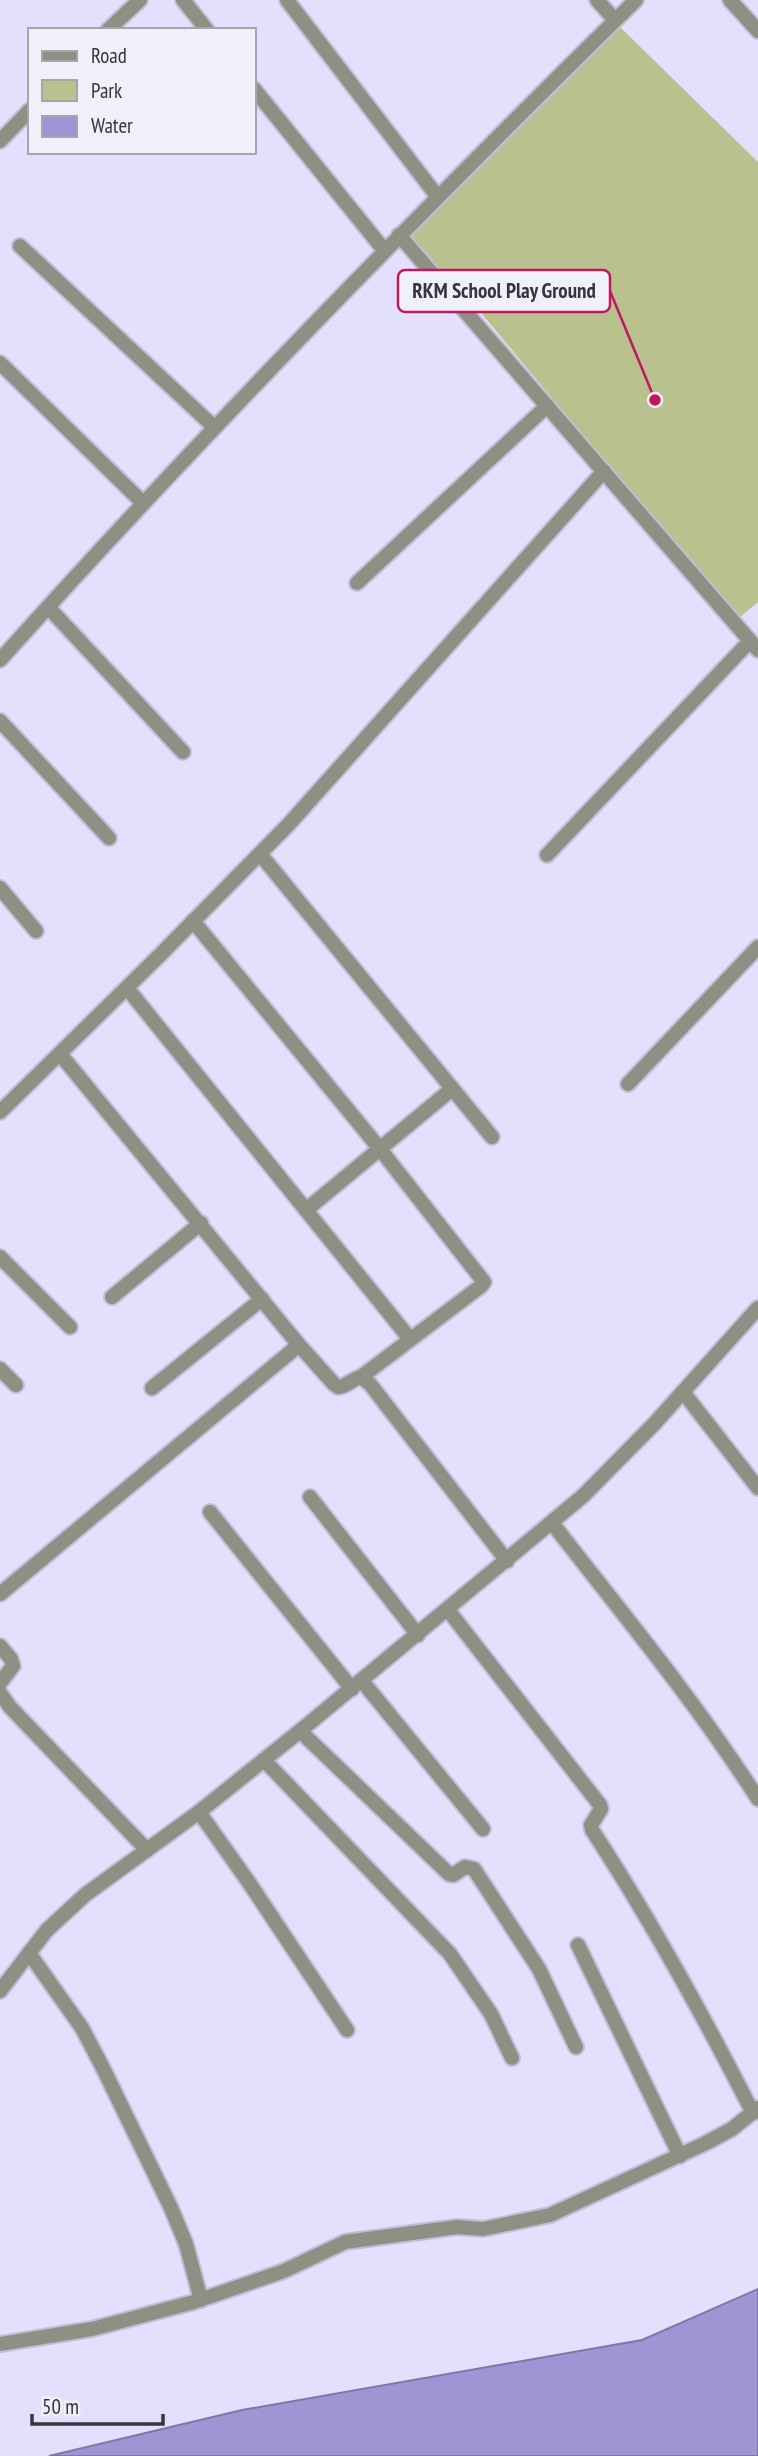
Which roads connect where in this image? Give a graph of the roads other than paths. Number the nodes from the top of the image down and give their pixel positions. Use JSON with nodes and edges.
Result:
{"nodes":[{"id":1,"x":140,"y":0,"type":"edge"},
{"id":2,"x":183,"y":0,"type":"edge"},
{"id":3,"x":287,"y":0,"type":"edge"},
{"id":4,"x":597,"y":0,"type":"edge"},
{"id":5,"x":636,"y":0,"type":"edge"},
{"id":6,"x":730,"y":0,"type":"edge"},
{"id":7,"x":615,"y":20,"type":"junction"},
{"id":8,"x":110,"y":28,"type":"edge"},
{"id":9,"x":204,"y":28,"type":"edge"},
{"id":10,"x":758,"y":31,"type":"edge"},
{"id":11,"x":256,"y":91,"type":"edge"},
{"id":12,"x":28,"y":112,"type":"edge"},
{"id":13,"x":0,"y":141,"type":"edge"},
{"id":14,"x":438,"y":196,"type":"junction"},
{"id":15,"x":400,"y":235,"type":"junction"},
{"id":16,"x":20,"y":246,"type":"dead end"},
{"id":17,"x":384,"y":250,"type":"junction"},
{"id":18,"x":0,"y":363,"type":"edge"},
{"id":19,"x":547,"y":406,"type":"junction"},
{"id":20,"x":214,"y":427,"type":"junction"},
{"id":21,"x":604,"y":471,"type":"junction"},
{"id":22,"x":143,"y":503,"type":"junction"},
{"id":23,"x":357,"y":583,"type":"dead end"},
{"id":24,"x":48,"y":607,"type":"junction"},
{"id":25,"x":754,"y":645,"type":"edge"},
{"id":26,"x":0,"y":660,"type":"edge"},
{"id":27,"x":0,"y":721,"type":"edge"},
{"id":28,"x":183,"y":752,"type":"dead end"},
{"id":29,"x":109,"y":838,"type":"dead end"},
{"id":30,"x":260,"y":853,"type":"junction"},
{"id":31,"x":547,"y":855,"type":"dead end"},
{"id":32,"x":0,"y":888,"type":"edge"},
{"id":33,"x":193,"y":921,"type":"junction"},
{"id":34,"x":36,"y":931,"type":"dead end"},
{"id":35,"x":758,"y":947,"type":"edge"},
{"id":36,"x":127,"y":988,"type":"junction"},
{"id":37,"x":60,"y":1054,"type":"junction"},
{"id":38,"x":628,"y":1084,"type":"dead end"},
{"id":39,"x":452,"y":1089,"type":"junction"},
{"id":40,"x":0,"y":1112,"type":"edge"},
{"id":41,"x":492,"y":1137,"type":"dead end"},
{"id":42,"x":380,"y":1149,"type":"junction"},
{"id":43,"x":306,"y":1210,"type":"junction"},
{"id":44,"x":201,"y":1223,"type":"junction"},
{"id":45,"x":0,"y":1257,"type":"edge"},
{"id":46,"x":112,"y":1297,"type":"dead end"},
{"id":47,"x":262,"y":1299,"type":"junction"},
{"id":48,"x":758,"y":1308,"type":"edge"},
{"id":49,"x":70,"y":1327,"type":"dead end"},
{"id":50,"x":411,"y":1339,"type":"junction"},
{"id":51,"x":299,"y":1345,"type":"junction"},
{"id":52,"x":0,"y":1370,"type":"edge"},
{"id":53,"x":361,"y":1377,"type":"junction"},
{"id":54,"x":16,"y":1385,"type":"dead end"},
{"id":55,"x":152,"y":1388,"type":"dead end"},
{"id":56,"x":683,"y":1392,"type":"junction"},
{"id":57,"x":758,"y":1488,"type":"edge"},
{"id":58,"x":310,"y":1497,"type":"dead end"},
{"id":59,"x":210,"y":1512,"type":"dead end"},
{"id":60,"x":552,"y":1523,"type":"junction"},
{"id":61,"x":507,"y":1561,"type":"junction"},
{"id":62,"x":0,"y":1594,"type":"edge"},
{"id":63,"x":448,"y":1611,"type":"junction"},
{"id":64,"x":418,"y":1635,"type":"junction"},
{"id":65,"x":0,"y":1646,"type":"edge"},
{"id":66,"x":0,"y":1683,"type":"edge"},
{"id":67,"x":357,"y":1685,"type":"junction"},
{"id":68,"x":0,"y":1693,"type":"edge"},
{"id":69,"x":300,"y":1731,"type":"junction"},
{"id":70,"x":264,"y":1759,"type":"junction"},
{"id":71,"x":758,"y":1799,"type":"edge"},
{"id":72,"x":198,"y":1812,"type":"junction"},
{"id":73,"x":482,"y":1829,"type":"dead end"},
{"id":74,"x":147,"y":1850,"type":"junction"},
{"id":75,"x":578,"y":1945,"type":"dead end"},
{"id":76,"x":29,"y":1953,"type":"junction"},
{"id":77,"x":0,"y":1991,"type":"edge"},
{"id":78,"x":346,"y":2030,"type":"dead end"},
{"id":79,"x":576,"y":2047,"type":"dead end"},
{"id":80,"x":512,"y":2058,"type":"dead end"},
{"id":81,"x":756,"y":2110,"type":"edge"},
{"id":82,"x":680,"y":2156,"type":"junction"},
{"id":83,"x":201,"y":2300,"type":"junction"},
{"id":84,"x":0,"y":2344,"type":"edge"}],
"edges":[{"from":1,"to":8,"type":"street"},
{"from":2,"to":9,"type":"street"},
{"from":3,"to":14,"type":"street"},
{"from":4,"to":7,"type":"street"},
{"from":5,"to":7,"type":"street"},
{"from":6,"to":10,"type":"street"},
{"from":7,"to":14,"type":"street"},
{"from":11,"to":17,"type":"street"},
{"from":12,"to":13,"type":"street"},
{"from":14,"to":15,"type":"street"},
{"from":15,"to":17,"type":"street"},
{"from":15,"to":19,"type":"street"},
{"from":16,"to":20,"type":"street"},
{"from":17,"to":20,"type":"street"},
{"from":18,"to":22,"type":"street"},
{"from":19,"to":21,"type":"street"},
{"from":19,"to":23,"type":"street"},
{"from":20,"to":22,"type":"street"},
{"from":21,"to":25,"type":"street"},
{"from":21,"to":30,"type":"street"},
{"from":22,"to":24,"type":"street"},
{"from":24,"to":26,"type":"street"},
{"from":24,"to":28,"type":"street"},
{"from":25,"to":31,"type":"street"},
{"from":27,"to":29,"type":"street"},
{"from":30,"to":33,"type":"street"},
{"from":30,"to":39,"type":"street"},
{"from":32,"to":34,"type":"street"},
{"from":33,"to":36,"type":"street"},
{"from":33,"to":42,"type":"street"},
{"from":35,"to":38,"type":"street"},
{"from":36,"to":37,"type":"street"},
{"from":36,"to":43,"type":"street"},
{"from":37,"to":40,"type":"street"},
{"from":37,"to":44,"type":"street"},
{"from":39,"to":41,"type":"street"},
{"from":39,"to":42,"type":"street"},
{"from":42,"to":43,"type":"street"},
{"from":42,"to":50,"type":"street"},
{"from":43,"to":50,"type":"street"},
{"from":44,"to":46,"type":"street"},
{"from":44,"to":47,"type":"street"},
{"from":45,"to":49,"type":"street"},
{"from":47,"to":51,"type":"street"},
{"from":47,"to":55,"type":"street"},
{"from":48,"to":56,"type":"street"},
{"from":50,"to":53,"type":"street"},
{"from":51,"to":53,"type":"street"},
{"from":51,"to":62,"type":"street"},
{"from":52,"to":54,"type":"street"},
{"from":53,"to":61,"type":"street"},
{"from":56,"to":57,"type":"street"},
{"from":56,"to":60,"type":"street"},
{"from":58,"to":64,"type":"street"},
{"from":59,"to":67,"type":"street"},
{"from":60,"to":61,"type":"street"},
{"from":60,"to":71,"type":"street"},
{"from":61,"to":63,"type":"street"},
{"from":63,"to":64,"type":"street"},
{"from":63,"to":81,"type":"street"},
{"from":64,"to":67,"type":"street"},
{"from":65,"to":66,"type":"street"},
{"from":67,"to":69,"type":"street"},
{"from":67,"to":73,"type":"street"},
{"from":68,"to":74,"type":"street"},
{"from":69,"to":70,"type":"street"},
{"from":69,"to":79,"type":"street"},
{"from":70,"to":72,"type":"street"},
{"from":70,"to":80,"type":"street"},
{"from":72,"to":74,"type":"street"},
{"from":72,"to":78,"type":"street"},
{"from":74,"to":76,"type":"street"},
{"from":75,"to":82,"type":"street"},
{"from":76,"to":77,"type":"street"},
{"from":76,"to":83,"type":"street"},
{"from":81,"to":82,"type":"street"},
{"from":82,"to":83,"type":"street"},
{"from":83,"to":84,"type":"street"}]}
